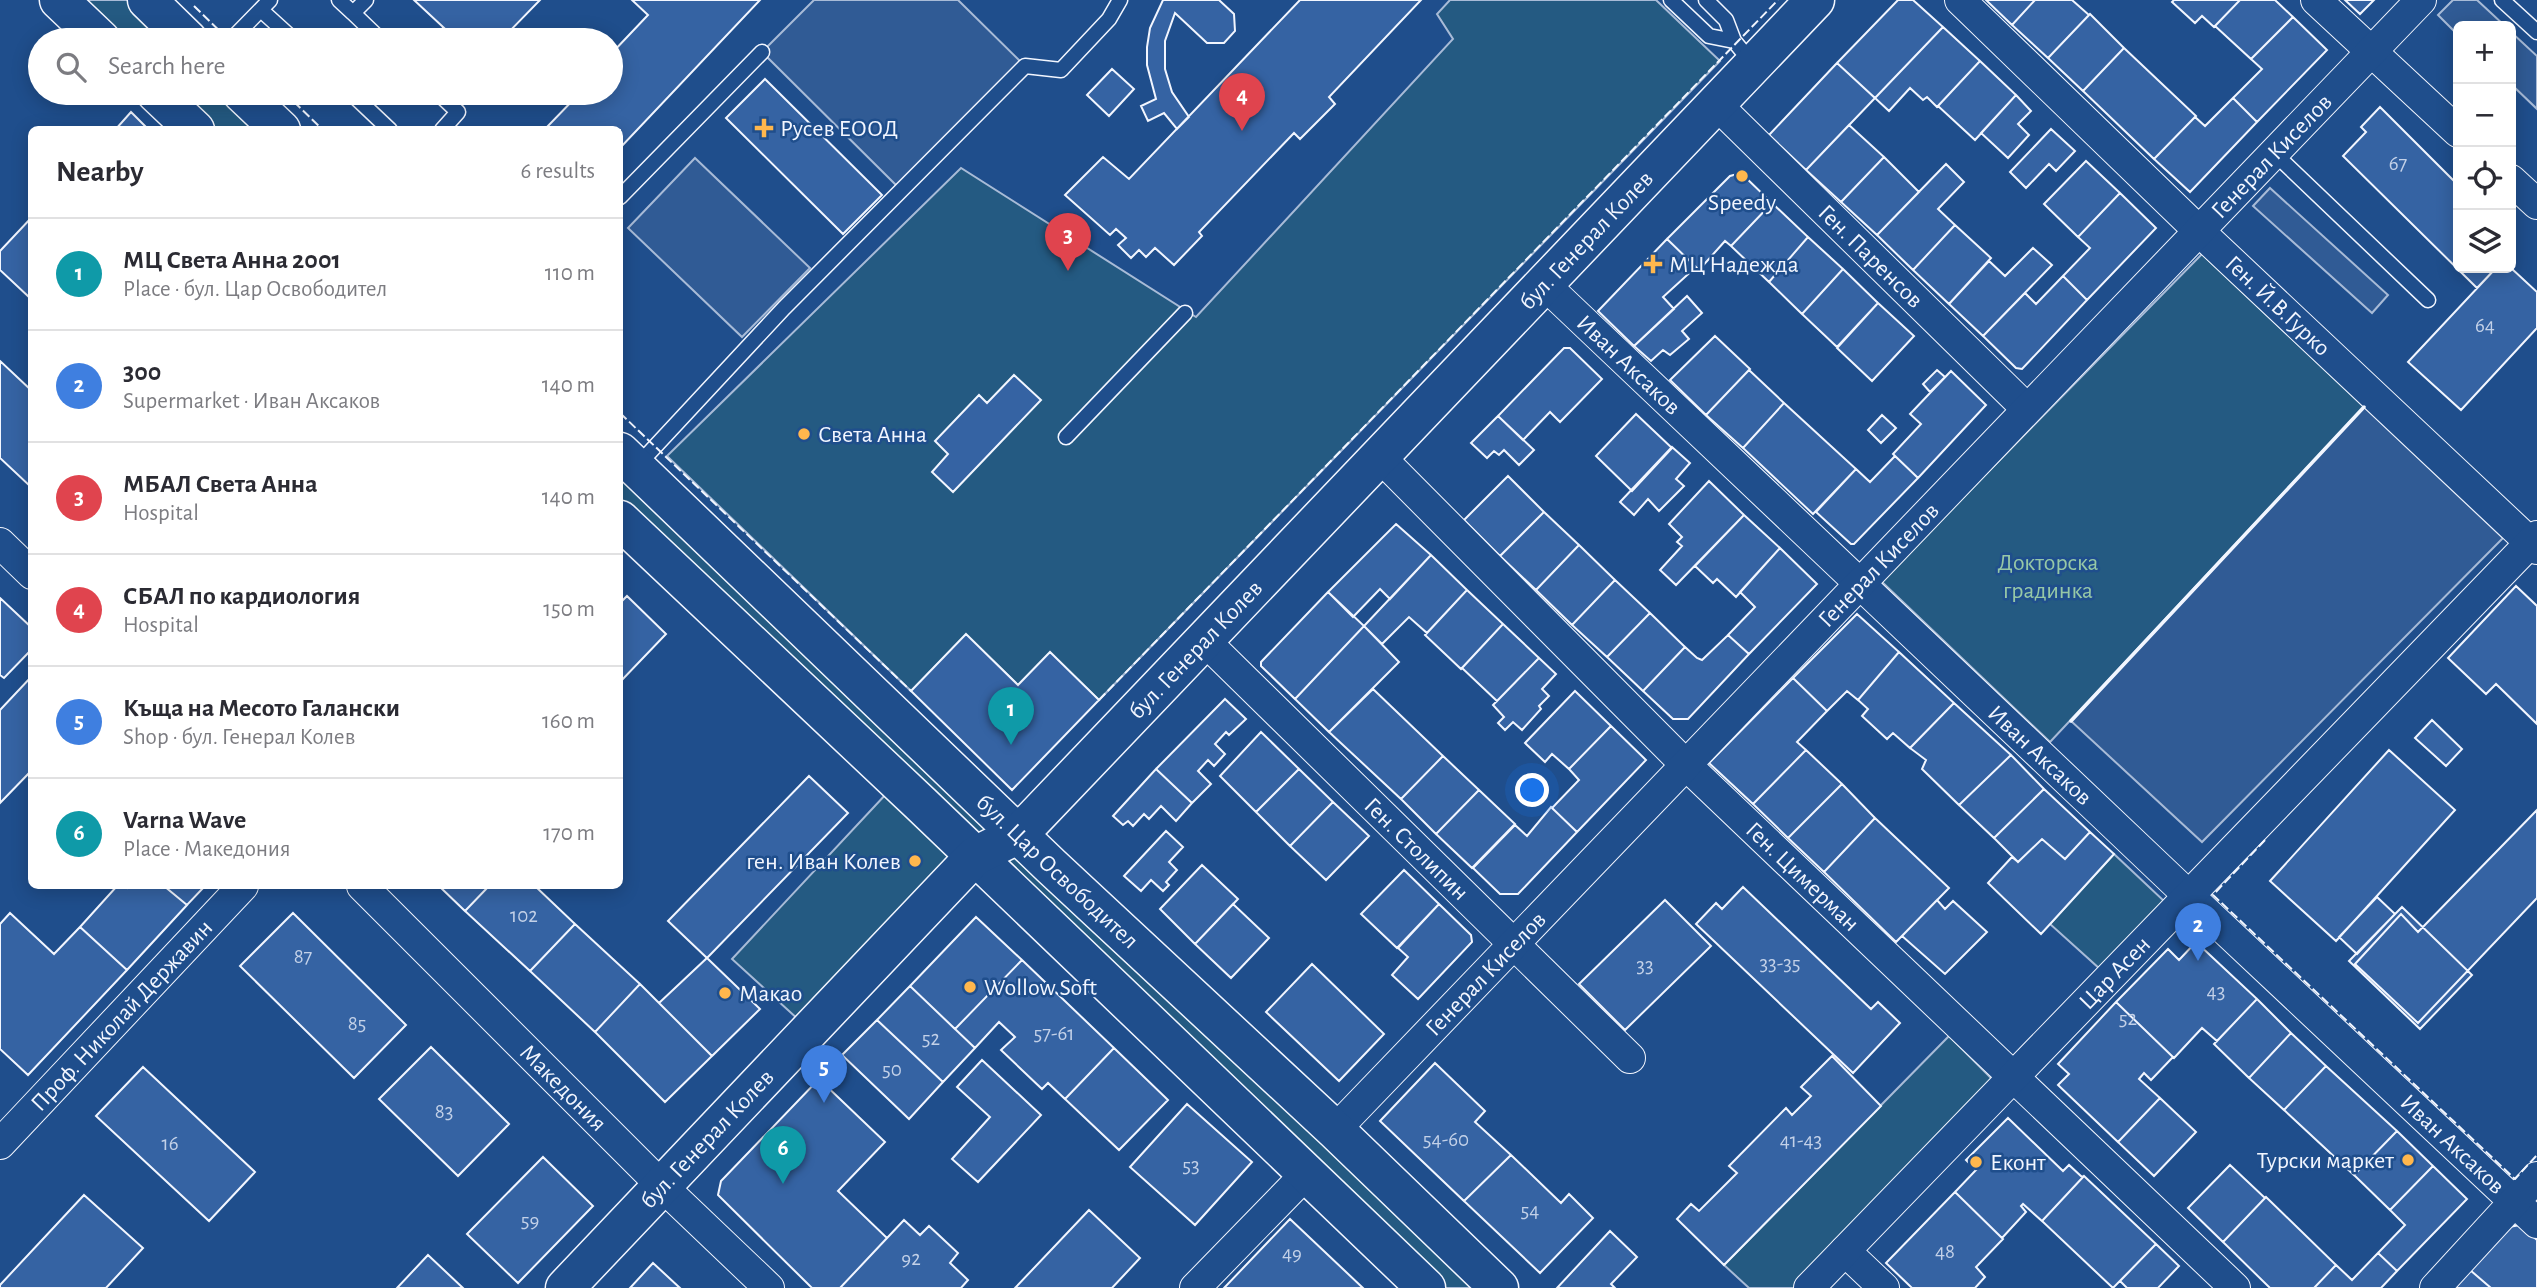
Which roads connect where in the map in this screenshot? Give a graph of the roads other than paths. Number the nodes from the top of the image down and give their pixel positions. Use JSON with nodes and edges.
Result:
{"nodes":[{"id":1,"x":59,"y":0,"type":"edge"},
{"id":2,"x":147,"y":0,"type":"edge"},
{"id":3,"x":339,"y":0,"type":"edge"},
{"id":4,"x":366,"y":0,"type":"edge"},
{"id":5,"x":1120,"y":0,"type":"edge"},
{"id":6,"x":1671,"y":0,"type":"edge"},
{"id":7,"x":1706,"y":0,"type":"edge"},
{"id":8,"x":1815,"y":0,"type":"edge"},
{"id":9,"x":1960,"y":0,"type":"edge"},
{"id":10,"x":2316,"y":0,"type":"edge"},
{"id":11,"x":2421,"y":0,"type":"edge"},
{"id":12,"x":2502,"y":0,"type":"edge"},
{"id":13,"x":265,"y":5,"type":"edge"},
{"id":14,"x":353,"y":13,"type":"junction"},
{"id":15,"x":88,"y":28,"type":"edge"},
{"id":16,"x":176,"y":28,"type":"edge"},
{"id":17,"x":243,"y":28,"type":"edge"},
{"id":18,"x":284,"y":28,"type":"edge"},
{"id":19,"x":369,"y":28,"type":"edge"},
{"id":20,"x":2537,"y":32,"type":"edge"},
{"id":21,"x":762,"y":52,"type":"dead end"},
{"id":22,"x":2371,"y":52,"type":"junction"},
{"id":23,"x":1743,"y":53,"type":"junction"},
{"id":24,"x":1716,"y":104,"type":"junction"},
{"id":25,"x":255,"y":105,"type":"edge"},
{"id":26,"x":364,"y":105,"type":"edge"},
{"id":27,"x":451,"y":105,"type":"edge"},
{"id":28,"x":277,"y":126,"type":"edge"},
{"id":29,"x":386,"y":126,"type":"edge"},
{"id":30,"x":446,"y":126,"type":"edge"},
{"id":31,"x":2453,"y":127,"type":"edge"},
{"id":32,"x":2274,"y":153,"type":"junction"},
{"id":33,"x":2516,"y":185,"type":"edge"},
{"id":34,"x":623,"y":194,"type":"edge"},
{"id":35,"x":2537,"y":204,"type":"edge"},
{"id":36,"x":2199,"y":231,"type":"junction"},
{"id":37,"x":1544,"y":284,"type":"junction"},
{"id":38,"x":2428,"y":300,"type":"dead end"},
{"id":39,"x":1185,"y":313,"type":"dead end"},
{"id":40,"x":2027,"y":409,"type":"junction"},
{"id":41,"x":1066,"y":437,"type":"dead end"},
{"id":42,"x":1379,"y":456,"type":"junction"},
{"id":43,"x":628,"y":459,"type":"edge"},
{"id":44,"x":623,"y":523,"type":"edge"},
{"id":45,"x":0,"y":543,"type":"edge"},
{"id":46,"x":2535,"y":543,"type":"edge"},
{"id":47,"x":28,"y":570,"type":"edge"},
{"id":48,"x":1860,"y":584,"type":"junction"},
{"id":49,"x":1203,"y":640,"type":"junction"},
{"id":50,"x":1686,"y":765,"type":"junction"},
{"id":51,"x":1019,"y":834,"type":"junction"},
{"id":52,"x":975,"y":856,"type":"junction"},
{"id":53,"x":240,"y":889,"type":"edge"},
{"id":54,"x":365,"y":889,"type":"edge"},
{"id":55,"x":2189,"y":896,"type":"junction"},
{"id":56,"x":1514,"y":944,"type":"junction"},
{"id":57,"x":1630,"y":1058,"type":"dead end"},
{"id":58,"x":2013,"y":1077,"type":"junction"},
{"id":59,"x":1335,"y":1130,"type":"junction"},
{"id":60,"x":0,"y":1144,"type":"edge"},
{"id":61,"x":1307,"y":1173,"type":"junction"},
{"id":62,"x":2537,"y":1177,"type":"edge"},
{"id":63,"x":662,"y":1186,"type":"junction"},
{"id":64,"x":2515,"y":1202,"type":"junction"},
{"id":65,"x":2537,"y":1223,"type":"edge"},
{"id":66,"x":1845,"y":1251,"type":"junction"},
{"id":67,"x":565,"y":1288,"type":"edge"},
{"id":68,"x":769,"y":1288,"type":"edge"},
{"id":69,"x":1195,"y":1288,"type":"edge"},
{"id":70,"x":1426,"y":1288,"type":"edge"},
{"id":71,"x":1499,"y":1288,"type":"edge"},
{"id":72,"x":1809,"y":1288,"type":"edge"},
{"id":73,"x":1884,"y":1288,"type":"edge"},
{"id":74,"x":2235,"y":1288,"type":"edge"},
{"id":75,"x":2435,"y":1288,"type":"edge"}],
"edges":[{"from":1,"to":15,"type":"main road"},
{"from":2,"to":16,"type":"main road"},
{"from":3,"to":14,"type":"lane"},
{"from":4,"to":14,"type":"lane"},
{"from":5,"to":43,"type":"lane"},
{"from":6,"to":23,"type":"lane"},
{"from":7,"to":23,"type":"lane"},
{"from":8,"to":23,"type":"main road","name":"бул. Генерал Колев"},
{"from":9,"to":36,"type":"street","name":"Ген. Й.В.Гурко"},
{"from":10,"to":22,"type":"street"},
{"from":11,"to":22,"type":"street","name":"Генерал Киселов"},
{"from":12,"to":20,"type":"lane"},
{"from":13,"to":17,"type":"lane"},
{"from":13,"to":18,"type":"lane"},
{"from":14,"to":19,"type":"lane"},
{"from":21,"to":34,"type":"lane"},
{"from":22,"to":31,"type":"street"},
{"from":22,"to":32,"type":"street","name":"Генерал Киселов"},
{"from":23,"to":24,"type":"main road","name":"бул. Генерал Колев"},
{"from":24,"to":37,"type":"main road","name":"бул. Генерал Колев"},
{"from":24,"to":40,"type":"street","name":"Ген. Паренсов"},
{"from":25,"to":28,"type":"main road"},
{"from":26,"to":29,"type":"lane"},
{"from":27,"to":30,"type":"lane"},
{"from":32,"to":36,"type":"street","name":"Генерал Киселов"},
{"from":32,"to":38,"type":"lane"},
{"from":33,"to":35,"type":"street"},
{"from":36,"to":40,"type":"street","name":"Генерал Киселов"},
{"from":36,"to":46,"type":"street","name":"Ген. Й.В.Гурко"},
{"from":37,"to":42,"type":"main road","name":"бул. Генерал Колев"},
{"from":37,"to":48,"type":"street","name":"Иван Аксаков"},
{"from":39,"to":41,"type":"lane"},
{"from":40,"to":48,"type":"street","name":"Генерал Киселов"},
{"from":42,"to":49,"type":"main road","name":"бул. Генерал Колев"},
{"from":42,"to":50,"type":"street","name":"Ген. Цимерман"},
{"from":43,"to":51,"type":"main road","name":"бул. Цар Освободител"},
{"from":44,"to":52,"type":"main road","name":"бул. Цар Освободител"},
{"from":45,"to":47,"type":"street"},
{"from":46,"to":55,"type":"street","name":"Цар Асен"},
{"from":48,"to":50,"type":"street","name":"Генерал Киселов"},
{"from":48,"to":55,"type":"street","name":"Иван Аксаков"},
{"from":49,"to":51,"type":"main road","name":"бул. Генерал Колев"},
{"from":49,"to":56,"type":"street","name":"Ген. Столипин"},
{"from":50,"to":56,"type":"street","name":"Генерал Киселов"},
{"from":50,"to":58,"type":"street","name":"Ген. Цимерман"},
{"from":51,"to":52,"type":"main road","name":"бул. Генерал Колев"},
{"from":51,"to":59,"type":"main road","name":"бул. Цар Освободител"},
{"from":52,"to":61,"type":"main road","name":"бул. Цар Освободител"},
{"from":52,"to":63,"type":"main road","name":"бул. Генерал Колев"},
{"from":53,"to":60,"type":"street","name":"Проф. Николай Державин"},
{"from":54,"to":63,"type":"street","name":"Македония"},
{"from":55,"to":58,"type":"street","name":"Цар Асен"},
{"from":55,"to":64,"type":"street","name":"Иван Аксаков"},
{"from":56,"to":57,"type":"street","name":"Ген. Столипин"},
{"from":56,"to":59,"type":"street","name":"Генерал Киселов"},
{"from":58,"to":66,"type":"street","name":"Цар Асен"},
{"from":58,"to":74,"type":"street","name":"Ген. Цимерман"},
{"from":59,"to":71,"type":"main road","name":"бул. Цар Освободител"},
{"from":61,"to":69,"type":"street"},
{"from":61,"to":70,"type":"main road","name":"бул. Цар Освободител"},
{"from":62,"to":64,"type":"street"},
{"from":63,"to":67,"type":"main road","name":"бул. Генерал Колев"},
{"from":63,"to":68,"type":"street","name":"Македония"},
{"from":64,"to":65,"type":"street","name":"Иван Аксаков"},
{"from":64,"to":75,"type":"street"},
{"from":66,"to":72,"type":"street","name":"Цар Асен"},
{"from":66,"to":73,"type":"street"}]}
